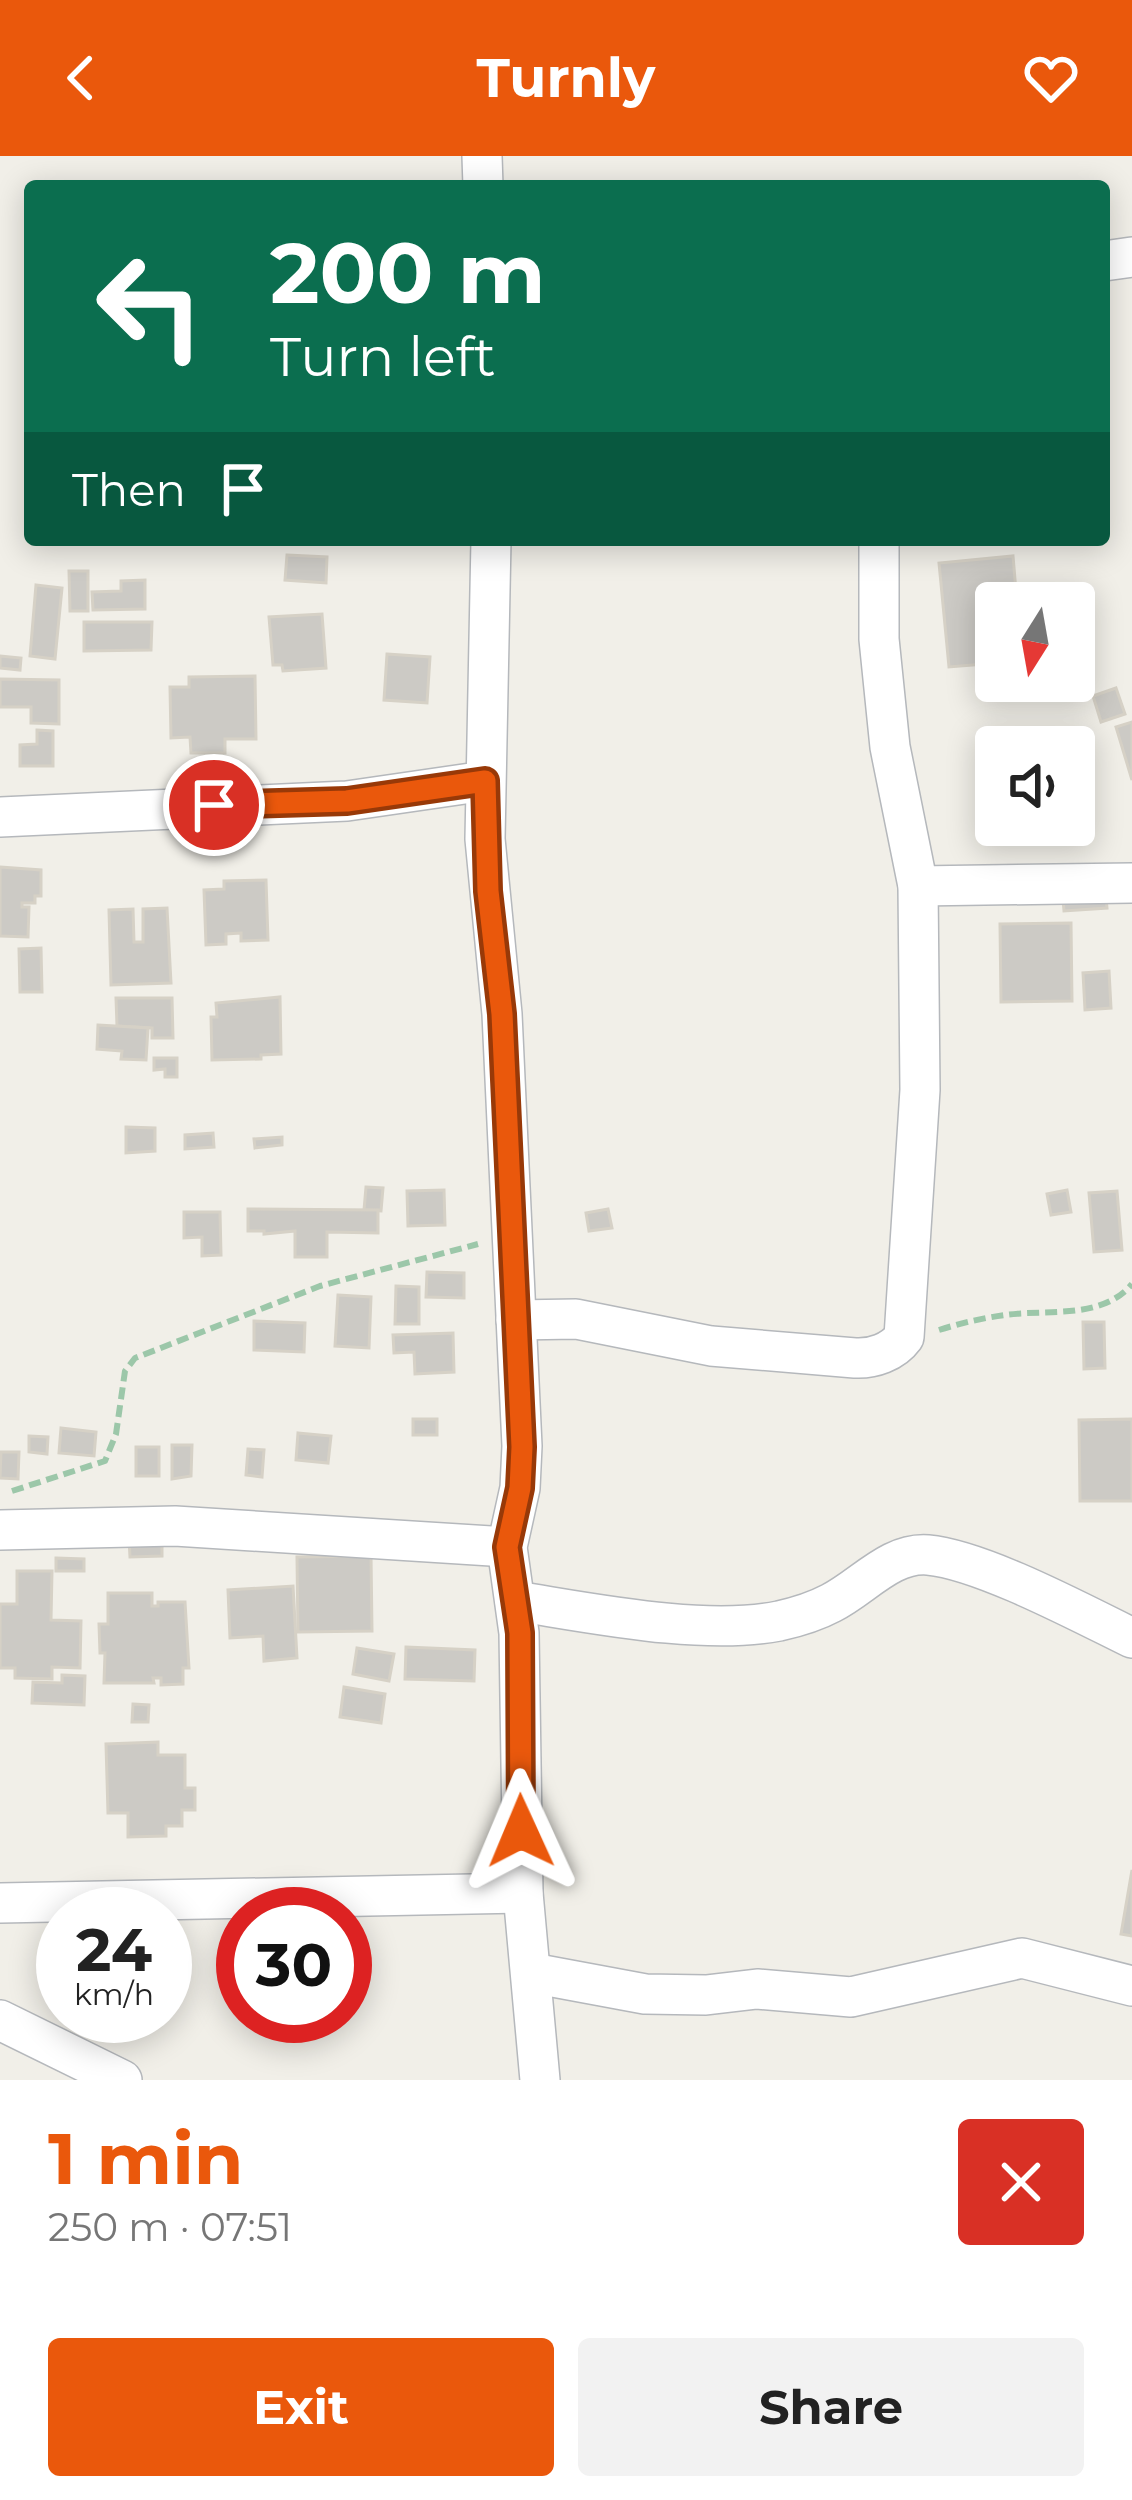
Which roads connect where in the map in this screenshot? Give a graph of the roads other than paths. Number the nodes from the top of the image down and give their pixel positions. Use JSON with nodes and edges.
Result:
{"nodes":[{"id":1,"x":491,"y":546,"type":"edge"},
{"id":2,"x":879,"y":546,"type":"edge"},
{"id":3,"x":485,"y":781,"type":"junction"},
{"id":4,"x":0,"y":817,"type":"edge"},
{"id":5,"x":1132,"y":883,"type":"edge"},
{"id":6,"x":918,"y":886,"type":"junction"},
{"id":7,"x":516,"y":1319,"type":"junction"},
{"id":8,"x":0,"y":1530,"type":"edge"},
{"id":9,"x":507,"y":1547,"type":"junction"},
{"id":10,"x":514,"y":1601,"type":"junction"},
{"id":11,"x":1132,"y":1638,"type":"edge"},
{"id":12,"x":523,"y":1893,"type":"junction"},
{"id":13,"x":0,"y":1904,"type":"edge"},
{"id":14,"x":532,"y":1973,"type":"junction"},
{"id":15,"x":1132,"y":1985,"type":"edge"},
{"id":16,"x":0,"y":2020,"type":"edge"},
{"id":17,"x":122,"y":2080,"type":"edge"},
{"id":18,"x":540,"y":2080,"type":"edge"}],
"edges":[{"from":1,"to":3,"type":"street"},
{"from":2,"to":6,"type":"street"},
{"from":3,"to":4,"type":"street"},
{"from":3,"to":7,"type":"street"},
{"from":5,"to":6,"type":"street"},
{"from":6,"to":7,"type":"street"},
{"from":7,"to":9,"type":"street"},
{"from":8,"to":9,"type":"street"},
{"from":9,"to":10,"type":"street"},
{"from":10,"to":11,"type":"street"},
{"from":10,"to":12,"type":"street"},
{"from":12,"to":13,"type":"street"},
{"from":12,"to":14,"type":"street"},
{"from":14,"to":15,"type":"street"},
{"from":14,"to":18,"type":"street"},
{"from":16,"to":17,"type":"street"}]}
